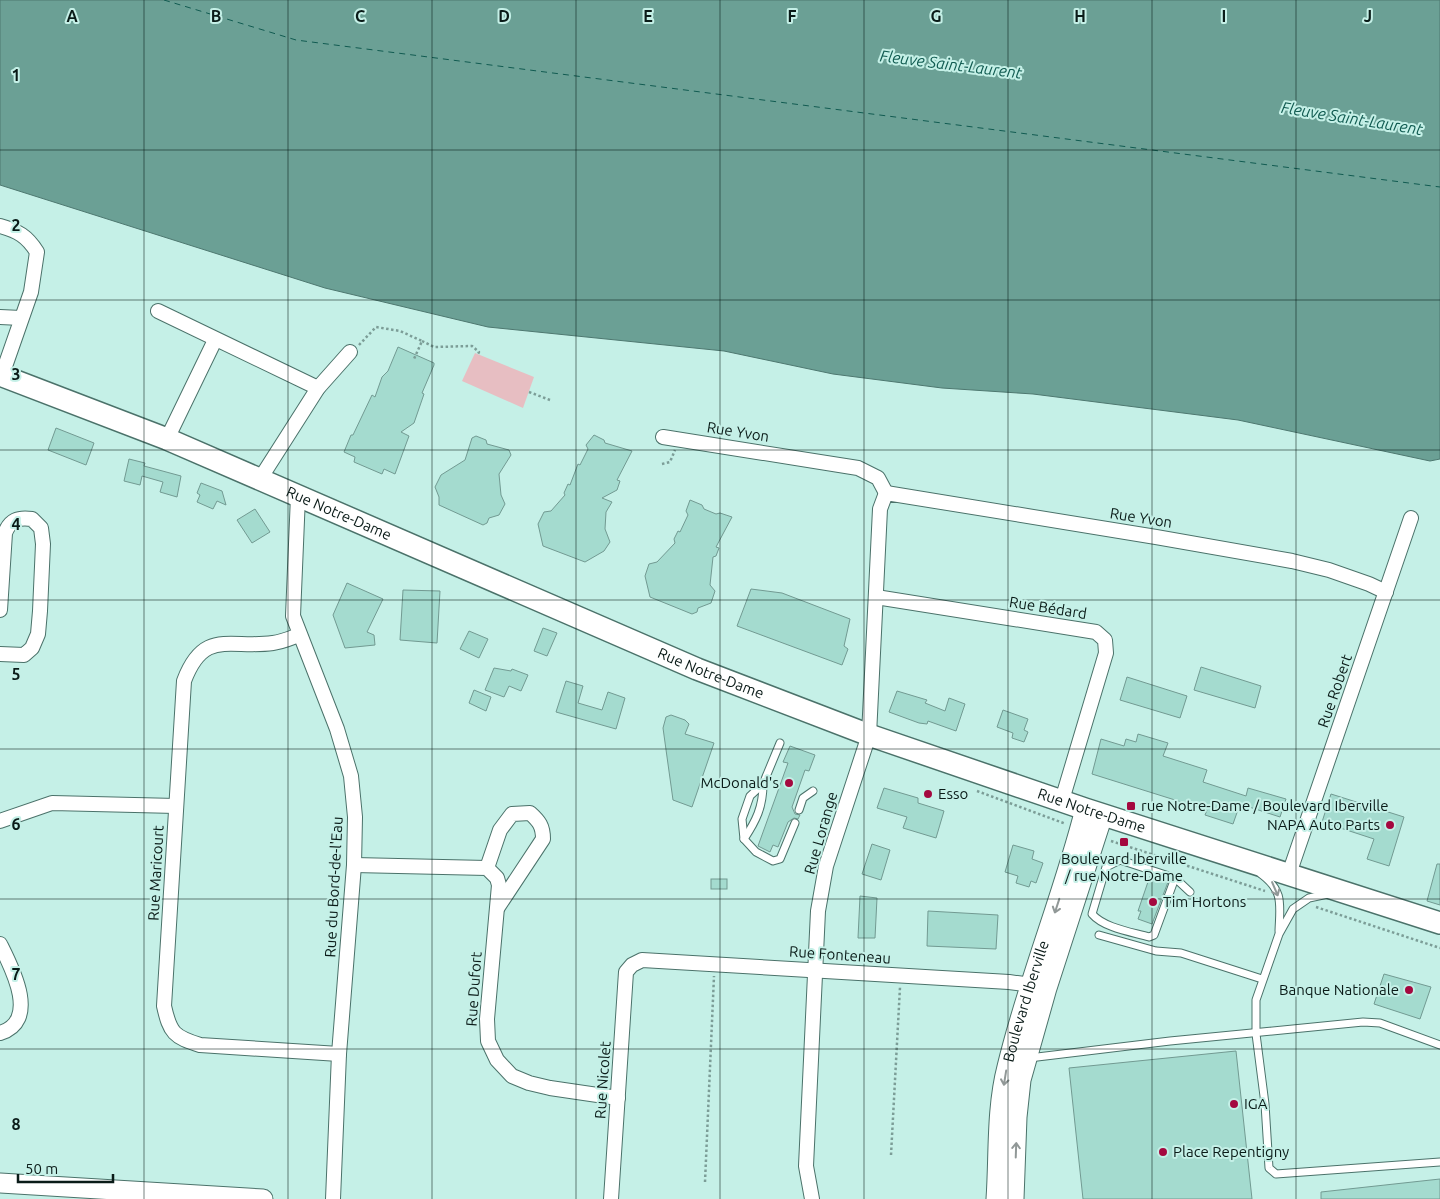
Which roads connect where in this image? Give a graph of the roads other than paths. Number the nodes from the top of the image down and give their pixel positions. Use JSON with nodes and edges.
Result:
{"nodes":[{"id":1,"x":0,"y":226,"type":"edge"},
{"id":2,"x":158,"y":311,"type":"dead end"},
{"id":3,"x":0,"y":317,"type":"edge"},
{"id":4,"x":21,"y":318,"type":"junction"},
{"id":5,"x":215,"y":340,"type":"junction"},
{"id":6,"x":350,"y":352,"type":"road end"},
{"id":7,"x":1,"y":375,"type":"edge"},
{"id":8,"x":318,"y":388,"type":"junction"},
{"id":9,"x":663,"y":437,"type":"dead end"},
{"id":10,"x":167,"y":439,"type":"junction"},
{"id":11,"x":260,"y":478,"type":"junction"},
{"id":12,"x":886,"y":493,"type":"junction"},
{"id":13,"x":298,"y":496,"type":"junction"},
{"id":14,"x":1411,"y":518,"type":"dead end"},
{"id":15,"x":1386,"y":592,"type":"junction"},
{"id":16,"x":876,"y":597,"type":"junction"},
{"id":17,"x":0,"y":610,"type":"edge"},
{"id":18,"x":299,"y":635,"type":"junction"},
{"id":19,"x":0,"y":654,"type":"edge"},
{"id":20,"x":869,"y":735,"type":"junction"},
{"id":21,"x":780,"y":743,"type":"dead end"},
{"id":22,"x":763,"y":784,"type":"junction"},
{"id":23,"x":813,"y":791,"type":"dead end"},
{"id":24,"x":1062,"y":800,"type":"junction"},
{"id":25,"x":176,"y":806,"type":"junction"},
{"id":26,"x":799,"y":810,"type":"dead end"},
{"id":27,"x":1094,"y":812,"type":"junction"},
{"id":28,"x":0,"y":821,"type":"edge"},
{"id":29,"x":795,"y":823,"type":"dead end"},
{"id":30,"x":744,"y":839,"type":"junction"},
{"id":31,"x":1243,"y":859,"type":"junction"},
{"id":32,"x":354,"y":865,"type":"junction"},
{"id":33,"x":487,"y":868,"type":"junction"},
{"id":34,"x":1289,"y":874,"type":"junction"},
{"id":35,"x":1175,"y":878,"type":"junction"},
{"id":36,"x":1190,"y":892,"type":"dead end"},
{"id":37,"x":1346,"y":892,"type":"junction"},
{"id":38,"x":497,"y":908,"type":"junction"},
{"id":39,"x":1440,"y":923,"type":"edge"},
{"id":40,"x":1111,"y":925,"type":"junction"},
{"id":41,"x":1279,"y":934,"type":"junction"},
{"id":42,"x":0,"y":944,"type":"edge"},
{"id":43,"x":632,"y":965,"type":"joint"},
{"id":44,"x":815,"y":970,"type":"junction"},
{"id":45,"x":1262,"y":979,"type":"junction"},
{"id":46,"x":1039,"y":986,"type":"junction"},
{"id":47,"x":0,"y":1033,"type":"edge"},
{"id":48,"x":1256,"y":1034,"type":"junction"},
{"id":49,"x":1440,"y":1045,"type":"edge"},
{"id":50,"x":339,"y":1054,"type":"junction"},
{"id":51,"x":1019,"y":1055,"type":"junction"},
{"id":52,"x":618,"y":1098,"type":"junction"},
{"id":53,"x":1440,"y":1162,"type":"edge"},
{"id":54,"x":0,"y":1184,"type":"edge"},
{"id":55,"x":105,"y":1194,"type":"edge"},
{"id":56,"x":263,"y":1199,"type":"edge"},
{"id":57,"x":333,"y":1199,"type":"edge"},
{"id":58,"x":612,"y":1199,"type":"edge"},
{"id":59,"x":812,"y":1199,"type":"edge"},
{"id":60,"x":996,"y":1199,"type":"edge"},
{"id":61,"x":1014,"y":1199,"type":"edge"}],
"edges":[{"from":1,"to":4,"type":"street"},
{"from":2,"to":5,"type":"street"},
{"from":3,"to":4,"type":"street"},
{"from":4,"to":7,"type":"street"},
{"from":5,"to":8,"type":"street"},
{"from":5,"to":10,"type":"street"},
{"from":6,"to":8,"type":"street"},
{"from":7,"to":10,"type":"main road","name":"Rue Notre-Dame"},
{"from":8,"to":11,"type":"street"},
{"from":9,"to":12,"type":"street","name":"Rue Yvon"},
{"from":10,"to":11,"type":"main road","name":"Rue Notre-Dame"},
{"from":11,"to":13,"type":"main road","name":"Rue Notre-Dame"},
{"from":12,"to":15,"type":"street","name":"Rue Yvon"},
{"from":12,"to":16,"type":"street","name":"Rue Lorange"},
{"from":13,"to":18,"type":"street","name":"Rue du Bord-de-l'Eau"},
{"from":13,"to":20,"type":"main road","name":"Rue Notre-Dame"},
{"from":14,"to":15,"type":"street","name":"Rue Robert"},
{"from":15,"to":34,"type":"street","name":"Rue Robert"},
{"from":16,"to":20,"type":"street","name":"Rue Lorange"},
{"from":16,"to":24,"type":"street","name":"Rue Bédard"},
{"from":17,"to":19,"type":"street"},
{"from":18,"to":25,"type":"street","name":"Rue Maricourt"},
{"from":18,"to":32,"type":"street","name":"Rue du Bord-de-l'Eau"},
{"from":20,"to":24,"type":"main road","name":"Rue Notre-Dame"},
{"from":20,"to":44,"type":"street","name":"Rue Lorange"},
{"from":21,"to":22,"type":"lane"},
{"from":22,"to":30,"type":"lane"},
{"from":22,"to":30,"type":"lane"},
{"from":23,"to":26,"type":"lane"},
{"from":24,"to":27,"type":"main road","name":"Rue Notre-Dame"},
{"from":25,"to":28,"type":"street"},
{"from":25,"to":50,"type":"street","name":"Rue Maricourt"},
{"from":27,"to":31,"type":"main road","name":"Rue Notre-Dame"},
{"from":27,"to":46,"type":"street","name":"Boulevard Iberville"},
{"from":29,"to":30,"type":"lane"},
{"from":31,"to":34,"type":"main road","name":"Rue Notre-Dame"},
{"from":31,"to":41,"type":"lane","one_way":true},
{"from":32,"to":33,"type":"street"},
{"from":32,"to":50,"type":"street","name":"Rue du Bord-de-l'Eau"},
{"from":33,"to":38,"type":"street","name":"Rue Dufort"},
{"from":33,"to":38,"type":"street","name":"Rue Dufort"},
{"from":34,"to":37,"type":"main road","name":"Rue Notre-Dame"},
{"from":35,"to":36,"type":"lane"},
{"from":35,"to":40,"type":"lane"},
{"from":35,"to":40,"type":"lane"},
{"from":37,"to":39,"type":"main road","name":"Rue Notre-Dame"},
{"from":37,"to":41,"type":"lane"},
{"from":38,"to":52,"type":"street","name":"Rue Dufort"},
{"from":40,"to":45,"type":"lane"},
{"from":41,"to":45,"type":"lane"},
{"from":42,"to":47,"type":"street"},
{"from":43,"to":44,"type":"street","name":"Rue Fonteneau"},
{"from":43,"to":52,"type":"street","name":"Rue Nicolet"},
{"from":44,"to":46,"type":"street","name":"Rue Fonteneau"},
{"from":44,"to":59,"type":"street","name":"Rue Lorange"},
{"from":45,"to":48,"type":"lane"},
{"from":46,"to":51,"type":"street","name":"Boulevard Iberville"},
{"from":48,"to":49,"type":"lane"},
{"from":48,"to":51,"type":"lane"},
{"from":48,"to":53,"type":"lane"},
{"from":50,"to":57,"type":"street","name":"Rue du Bord-de-l'Eau"},
{"from":51,"to":60,"type":"street","name":"Boulevard Iberville","one_way":true},
{"from":61,"to":51,"type":"street","name":"Boulevard Iberville","one_way":true},
{"from":52,"to":58,"type":"street","name":"Rue Nicolet"},
{"from":54,"to":55,"type":"street"},
{"from":55,"to":56,"type":"street"}]}
